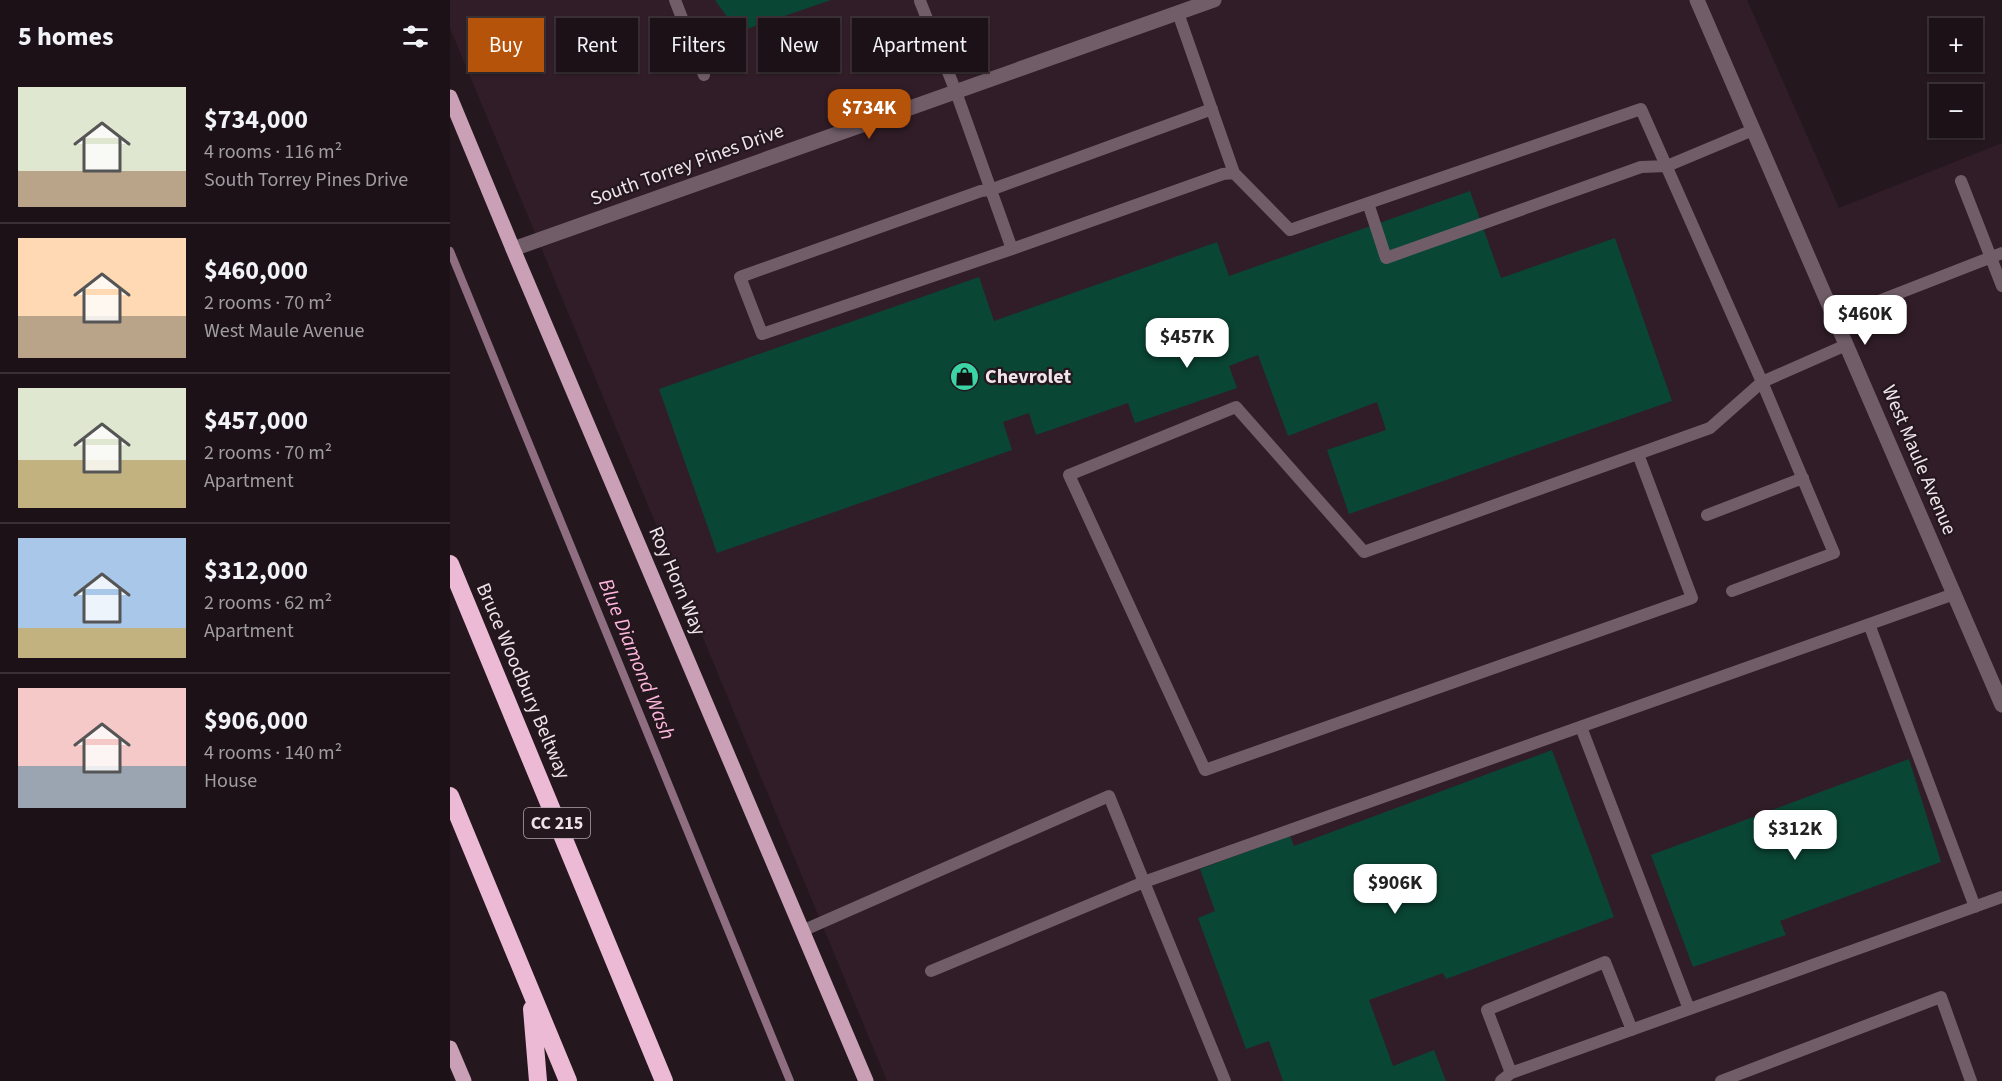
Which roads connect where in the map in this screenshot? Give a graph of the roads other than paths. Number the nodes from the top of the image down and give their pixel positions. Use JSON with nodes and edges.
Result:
{"nodes":[{"id":1,"x":675,"y":0,"type":"edge"},
{"id":2,"x":1214,"y":0,"type":"edge"},
{"id":3,"x":1697,"y":0,"type":"edge"},
{"id":4,"x":920,"y":1,"type":"edge"},
{"id":5,"x":1178,"y":13,"type":"junction"},
{"id":6,"x":704,"y":75,"type":"dead end"},
{"id":7,"x":956,"y":92,"type":"junction"},
{"id":8,"x":450,"y":97,"type":"edge"},
{"id":9,"x":1212,"y":109,"type":"junction"},
{"id":10,"x":1753,"y":130,"type":"junction"},
{"id":11,"x":1667,"y":166,"type":"junction"},
{"id":12,"x":1234,"y":173,"type":"junction"},
{"id":13,"x":1962,"y":181,"type":"dead end"},
{"id":14,"x":990,"y":190,"type":"junction"},
{"id":15,"x":1368,"y":203,"type":"junction"},
{"id":16,"x":513,"y":249,"type":"junction"},
{"id":17,"x":1012,"y":249,"type":"junction"},
{"id":18,"x":1996,"y":255,"type":"edge"},
{"id":19,"x":2002,"y":286,"type":"edge"},
{"id":20,"x":1834,"y":318,"type":"junction"},
{"id":21,"x":1846,"y":345,"type":"junction"},
{"id":22,"x":1762,"y":382,"type":"junction"},
{"id":23,"x":1638,"y":454,"type":"junction"},
{"id":24,"x":1803,"y":478,"type":"junction"},
{"id":25,"x":1707,"y":515,"type":"dead end"},
{"id":26,"x":450,"y":564,"type":"edge"},
{"id":27,"x":1732,"y":591,"type":"dead end"},
{"id":28,"x":1954,"y":594,"type":"junction"},
{"id":29,"x":1869,"y":624,"type":"junction"},
{"id":30,"x":2002,"y":705,"type":"edge"},
{"id":31,"x":1581,"y":726,"type":"junction"},
{"id":32,"x":450,"y":796,"type":"edge"},
{"id":33,"x":1144,"y":882,"type":"junction"},
{"id":34,"x":2002,"y":897,"type":"edge"},
{"id":35,"x":1975,"y":907,"type":"junction"},
{"id":36,"x":802,"y":931,"type":"junction"},
{"id":37,"x":931,"y":971,"type":"dead end"},
{"id":38,"x":530,"y":989,"type":"junction"},
{"id":39,"x":1689,"y":1009,"type":"junction"},
{"id":40,"x":1632,"y":1030,"type":"junction"},
{"id":41,"x":450,"y":1048,"type":"edge"},
{"id":42,"x":1506,"y":1077,"type":"edge"},
{"id":43,"x":464,"y":1081,"type":"edge"},
{"id":44,"x":538,"y":1081,"type":"edge"},
{"id":45,"x":568,"y":1081,"type":"edge"},
{"id":46,"x":664,"y":1081,"type":"edge"},
{"id":47,"x":866,"y":1081,"type":"edge"},
{"id":48,"x":1225,"y":1081,"type":"edge"},
{"id":49,"x":1721,"y":1081,"type":"edge"},
{"id":50,"x":1971,"y":1081,"type":"edge"}],
"edges":[{"from":1,"to":6,"type":"lane"},
{"from":2,"to":5,"type":"street","name":"South Torrey Pines Drive"},
{"from":3,"to":10,"type":"street","name":"West Maule Avenue"},
{"from":4,"to":7,"type":"lane"},
{"from":5,"to":7,"type":"street","name":"South Torrey Pines Drive"},
{"from":5,"to":9,"type":"lane"},
{"from":7,"to":14,"type":"lane"},
{"from":7,"to":16,"type":"street","name":"South Torrey Pines Drive"},
{"from":8,"to":16,"type":"main road","name":"Roy Horn Way"},
{"from":9,"to":12,"type":"lane"},
{"from":9,"to":14,"type":"lane"},
{"from":10,"to":11,"type":"lane"},
{"from":10,"to":20,"type":"street","name":"West Maule Avenue"},
{"from":11,"to":15,"type":"lane"},
{"from":11,"to":15,"type":"lane"},
{"from":11,"to":22,"type":"lane"},
{"from":12,"to":15,"type":"lane"},
{"from":12,"to":17,"type":"lane"},
{"from":13,"to":18,"type":"lane"},
{"from":14,"to":17,"type":"lane"},
{"from":14,"to":17,"type":"lane"},
{"from":16,"to":36,"type":"main road","name":"Roy Horn Way"},
{"from":18,"to":19,"type":"lane"},
{"from":18,"to":20,"type":"lane"},
{"from":20,"to":21,"type":"street","name":"West Maule Avenue"},
{"from":21,"to":22,"type":"lane"},
{"from":21,"to":28,"type":"street","name":"West Maule Avenue"},
{"from":22,"to":23,"type":"lane"},
{"from":22,"to":24,"type":"lane"},
{"from":23,"to":23,"type":"lane"},
{"from":24,"to":25,"type":"lane"},
{"from":24,"to":27,"type":"lane"},
{"from":26,"to":46,"type":"highway","name":"Bruce Woodbury Beltway","number":"CC 215"},
{"from":28,"to":29,"type":"lane"},
{"from":28,"to":30,"type":"street","name":"West Maule Avenue"},
{"from":29,"to":31,"type":"lane"},
{"from":29,"to":35,"type":"lane"},
{"from":31,"to":33,"type":"lane"},
{"from":31,"to":39,"type":"lane"},
{"from":32,"to":38,"type":"highway"},
{"from":33,"to":36,"type":"lane"},
{"from":33,"to":37,"type":"lane"},
{"from":33,"to":48,"type":"lane"},
{"from":34,"to":35,"type":"lane"},
{"from":35,"to":39,"type":"lane"},
{"from":36,"to":47,"type":"main road","name":"Roy Horn Way"},
{"from":38,"to":44,"type":"highway"},
{"from":38,"to":45,"type":"highway"},
{"from":39,"to":40,"type":"lane"},
{"from":40,"to":42,"type":"lane"},
{"from":40,"to":42,"type":"lane"},
{"from":41,"to":43,"type":"main road"},
{"from":49,"to":50,"type":"lane"}]}
